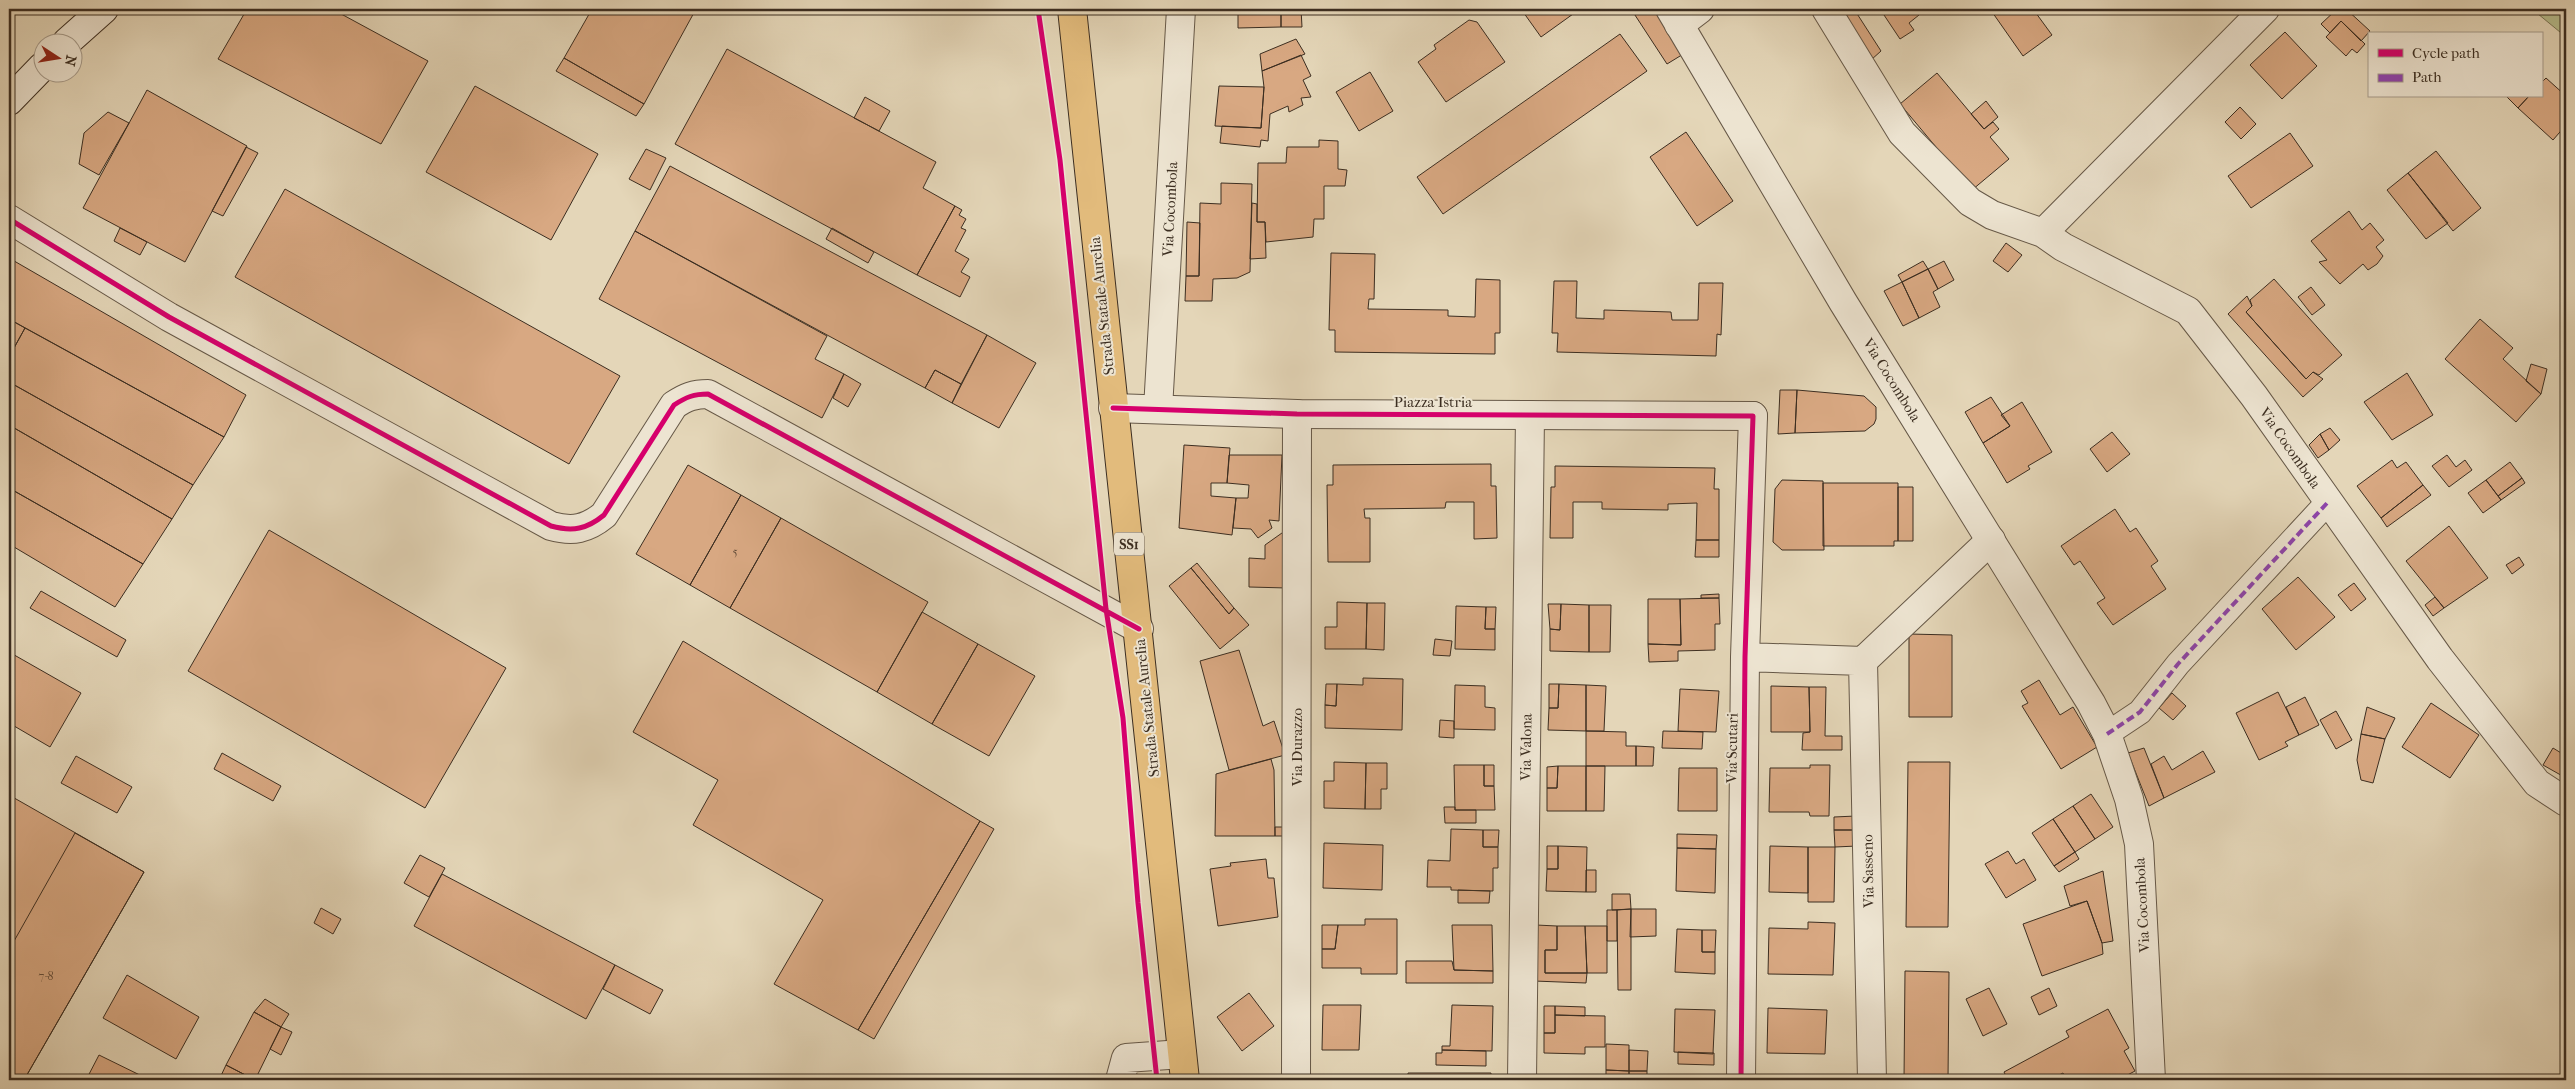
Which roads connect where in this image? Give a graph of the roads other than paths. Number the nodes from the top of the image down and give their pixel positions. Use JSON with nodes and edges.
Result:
{"nodes":[{"id":1,"x":104,"y":9,"type":"edge"},
{"id":2,"x":1072,"y":9,"type":"edge"},
{"id":3,"x":1181,"y":9,"type":"edge"},
{"id":4,"x":1700,"y":9,"type":"edge"},
{"id":5,"x":1826,"y":9,"type":"edge"},
{"id":6,"x":2265,"y":9,"type":"edge"},
{"id":7,"x":1674,"y":17,"type":"edge"},
{"id":8,"x":78,"y":32,"type":"edge"},
{"id":9,"x":32,"y":77,"type":"edge"},
{"id":10,"x":9,"y":101,"type":"edge"},
{"id":11,"x":9,"y":219,"type":"edge"},
{"id":12,"x":2043,"y":233,"type":"junction"},
{"id":13,"x":1113,"y":408,"type":"junction"},
{"id":14,"x":1158,"y":409,"type":"junction"},
{"id":15,"x":1298,"y":414,"type":"junction"},
{"id":16,"x":1530,"y":415,"type":"junction"},
{"id":17,"x":1753,"y":416,"type":"joint"},
{"id":18,"x":2328,"y":501,"type":"junction"},
{"id":19,"x":1991,"y":540,"type":"junction"},
{"id":20,"x":1139,"y":629,"type":"junction"},
{"id":21,"x":1746,"y":658,"type":"junction"},
{"id":22,"x":1863,"y":661,"type":"junction"},
{"id":23,"x":2107,"y":734,"type":"junction"},
{"id":24,"x":2566,"y":802,"type":"edge"},
{"id":25,"x":1184,"y":1067,"type":"edge"},
{"id":26,"x":1120,"y":1080,"type":"edge"},
{"id":27,"x":1296,"y":1080,"type":"edge"},
{"id":28,"x":1522,"y":1080,"type":"edge"},
{"id":29,"x":1741,"y":1080,"type":"edge"},
{"id":30,"x":1872,"y":1080,"type":"edge"},
{"id":31,"x":2151,"y":1080,"type":"edge"}],
"edges":[{"from":1,"to":8,"type":"street"},
{"from":2,"to":13,"type":"main road","name":"Strada Statale Aurelia","number":"SS1"},
{"from":3,"to":14,"type":"street","name":"Via Cocombola"},
{"from":4,"to":7,"type":"street","name":"Via Cocombola"},
{"from":5,"to":12,"type":"street","name":"Via Cocombola"},
{"from":6,"to":12,"type":"street"},
{"from":7,"to":19,"type":"street","name":"Via Cocombola"},
{"from":9,"to":10,"type":"street"},
{"from":11,"to":20,"type":"street"},
{"from":12,"to":18,"type":"street","name":"Via Cocombola"},
{"from":13,"to":14,"type":"street","name":"Piazza Istria"},
{"from":13,"to":20,"type":"main road","name":"Strada Statale Aurelia","number":"SS1"},
{"from":14,"to":15,"type":"street","name":"Piazza Istria"},
{"from":15,"to":16,"type":"street","name":"Piazza Istria"},
{"from":15,"to":27,"type":"street","name":"Via Durazzo"},
{"from":16,"to":17,"type":"street","name":"Piazza Istria"},
{"from":16,"to":28,"type":"street","name":"Via Valona"},
{"from":17,"to":21,"type":"street","name":"Via Scutari"},
{"from":18,"to":23,"type":"street","name":"Via Cocombola"},
{"from":18,"to":24,"type":"street","name":"Via Cocombola"},
{"from":19,"to":22,"type":"street"},
{"from":19,"to":23,"type":"street","name":"Via Cocombola"},
{"from":20,"to":25,"type":"main road","name":"Strada Statale Aurelia","number":"SS1"},
{"from":21,"to":22,"type":"street"},
{"from":21,"to":29,"type":"street","name":"Via Scutari"},
{"from":22,"to":30,"type":"street","name":"Via Sasseno"},
{"from":23,"to":31,"type":"street","name":"Via Cocombola"},
{"from":25,"to":26,"type":"street"}]}
